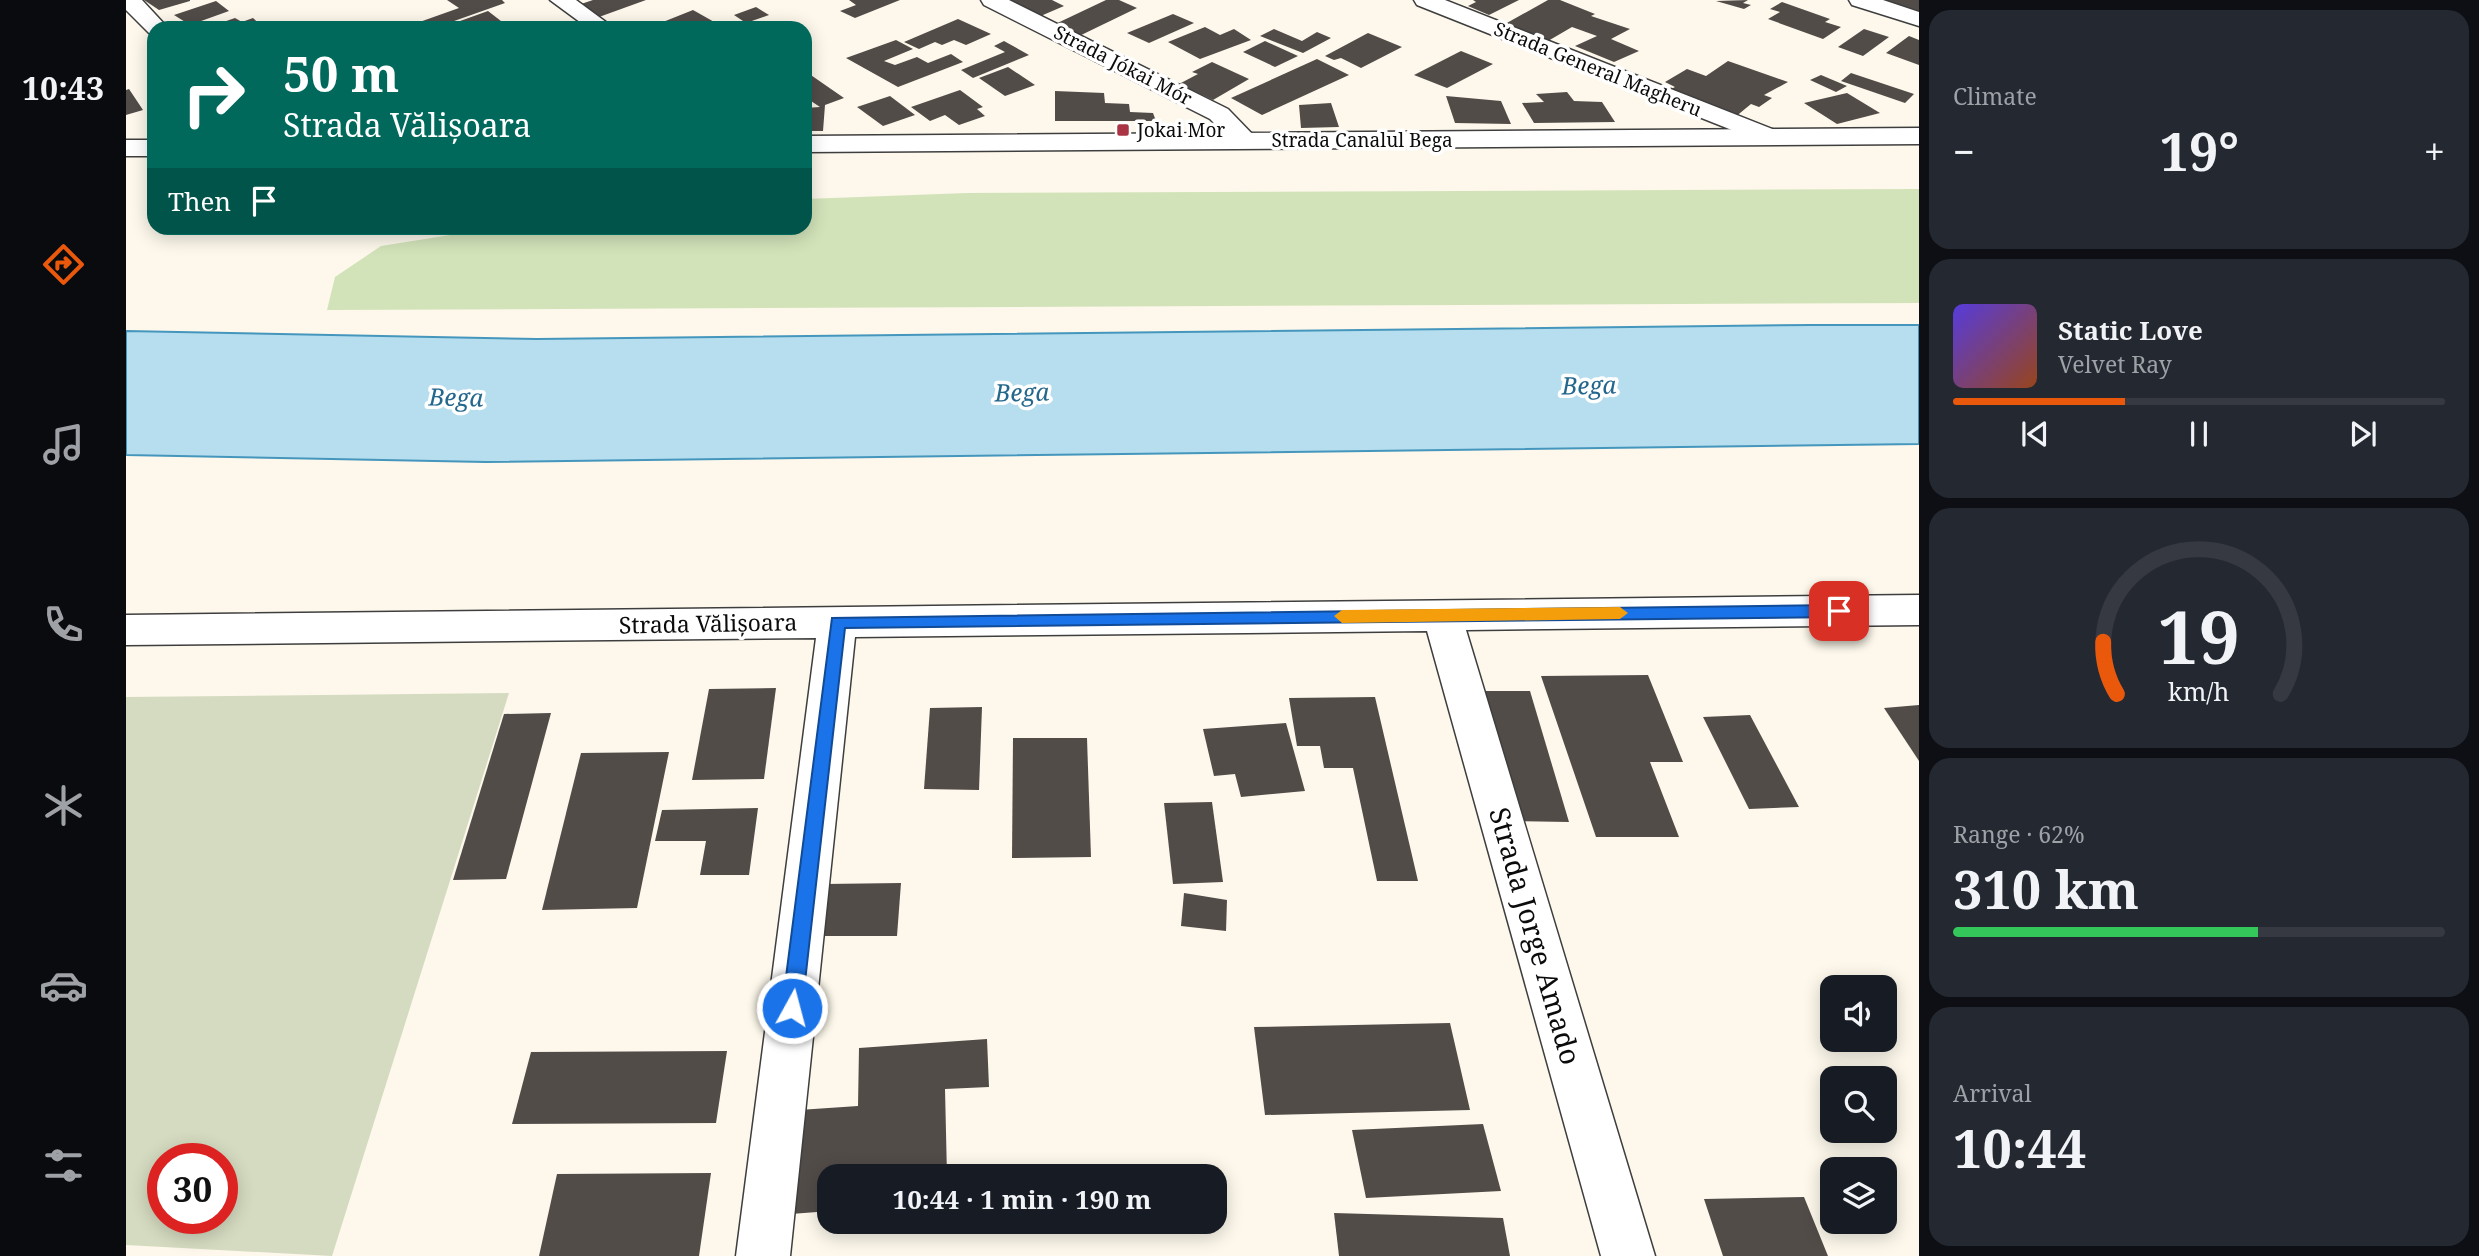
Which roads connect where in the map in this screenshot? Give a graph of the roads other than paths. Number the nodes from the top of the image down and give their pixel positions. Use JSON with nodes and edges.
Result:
{"nodes":[{"id":1,"x":129,"y":0,"type":"edge"},
{"id":2,"x":561,"y":0,"type":"edge"},
{"id":3,"x":992,"y":0,"type":"edge"},
{"id":4,"x":1425,"y":0,"type":"edge"},
{"id":5,"x":1860,"y":0,"type":"edge"},
{"id":6,"x":1919,"y":19,"type":"edge"},
{"id":7,"x":150,"y":21,"type":"edge"},
{"id":8,"x":592,"y":21,"type":"edge"},
{"id":9,"x":1919,"y":136,"type":"edge"},
{"id":10,"x":1771,"y":137,"type":"junction"},
{"id":11,"x":1246,"y":141,"type":"junction"},
{"id":12,"x":812,"y":144,"type":"edge"},
{"id":13,"x":126,"y":148,"type":"edge"},
{"id":14,"x":147,"y":148,"type":"edge"},
{"id":15,"x":1919,"y":610,"type":"edge"},
{"id":16,"x":1442,"y":615,"type":"junction"},
{"id":17,"x":838,"y":622,"type":"junction"},
{"id":18,"x":126,"y":630,"type":"edge"},
{"id":19,"x":763,"y":1256,"type":"edge"},
{"id":20,"x":1628,"y":1256,"type":"edge"}],
"edges":[{"from":1,"to":7,"type":"street"},
{"from":2,"to":8,"type":"street"},
{"from":3,"to":11,"type":"street","name":"Strada Jókai Mór"},
{"from":4,"to":10,"type":"street","name":"Strada General Magheru"},
{"from":5,"to":6,"type":"street"},
{"from":9,"to":10,"type":"street","name":"Strada Canalul Bega"},
{"from":10,"to":11,"type":"street","name":"Strada Canalul Bega"},
{"from":11,"to":12,"type":"street","name":"Strada Canalul Bega"},
{"from":13,"to":14,"type":"street"},
{"from":15,"to":16,"type":"street","name":"Strada Vălișoara"},
{"from":16,"to":17,"type":"street","name":"Strada Vălișoara"},
{"from":16,"to":20,"type":"street","name":"Strada Jorge Amado"},
{"from":17,"to":18,"type":"street","name":"Strada Vălișoara"},
{"from":17,"to":19,"type":"street"}]}
